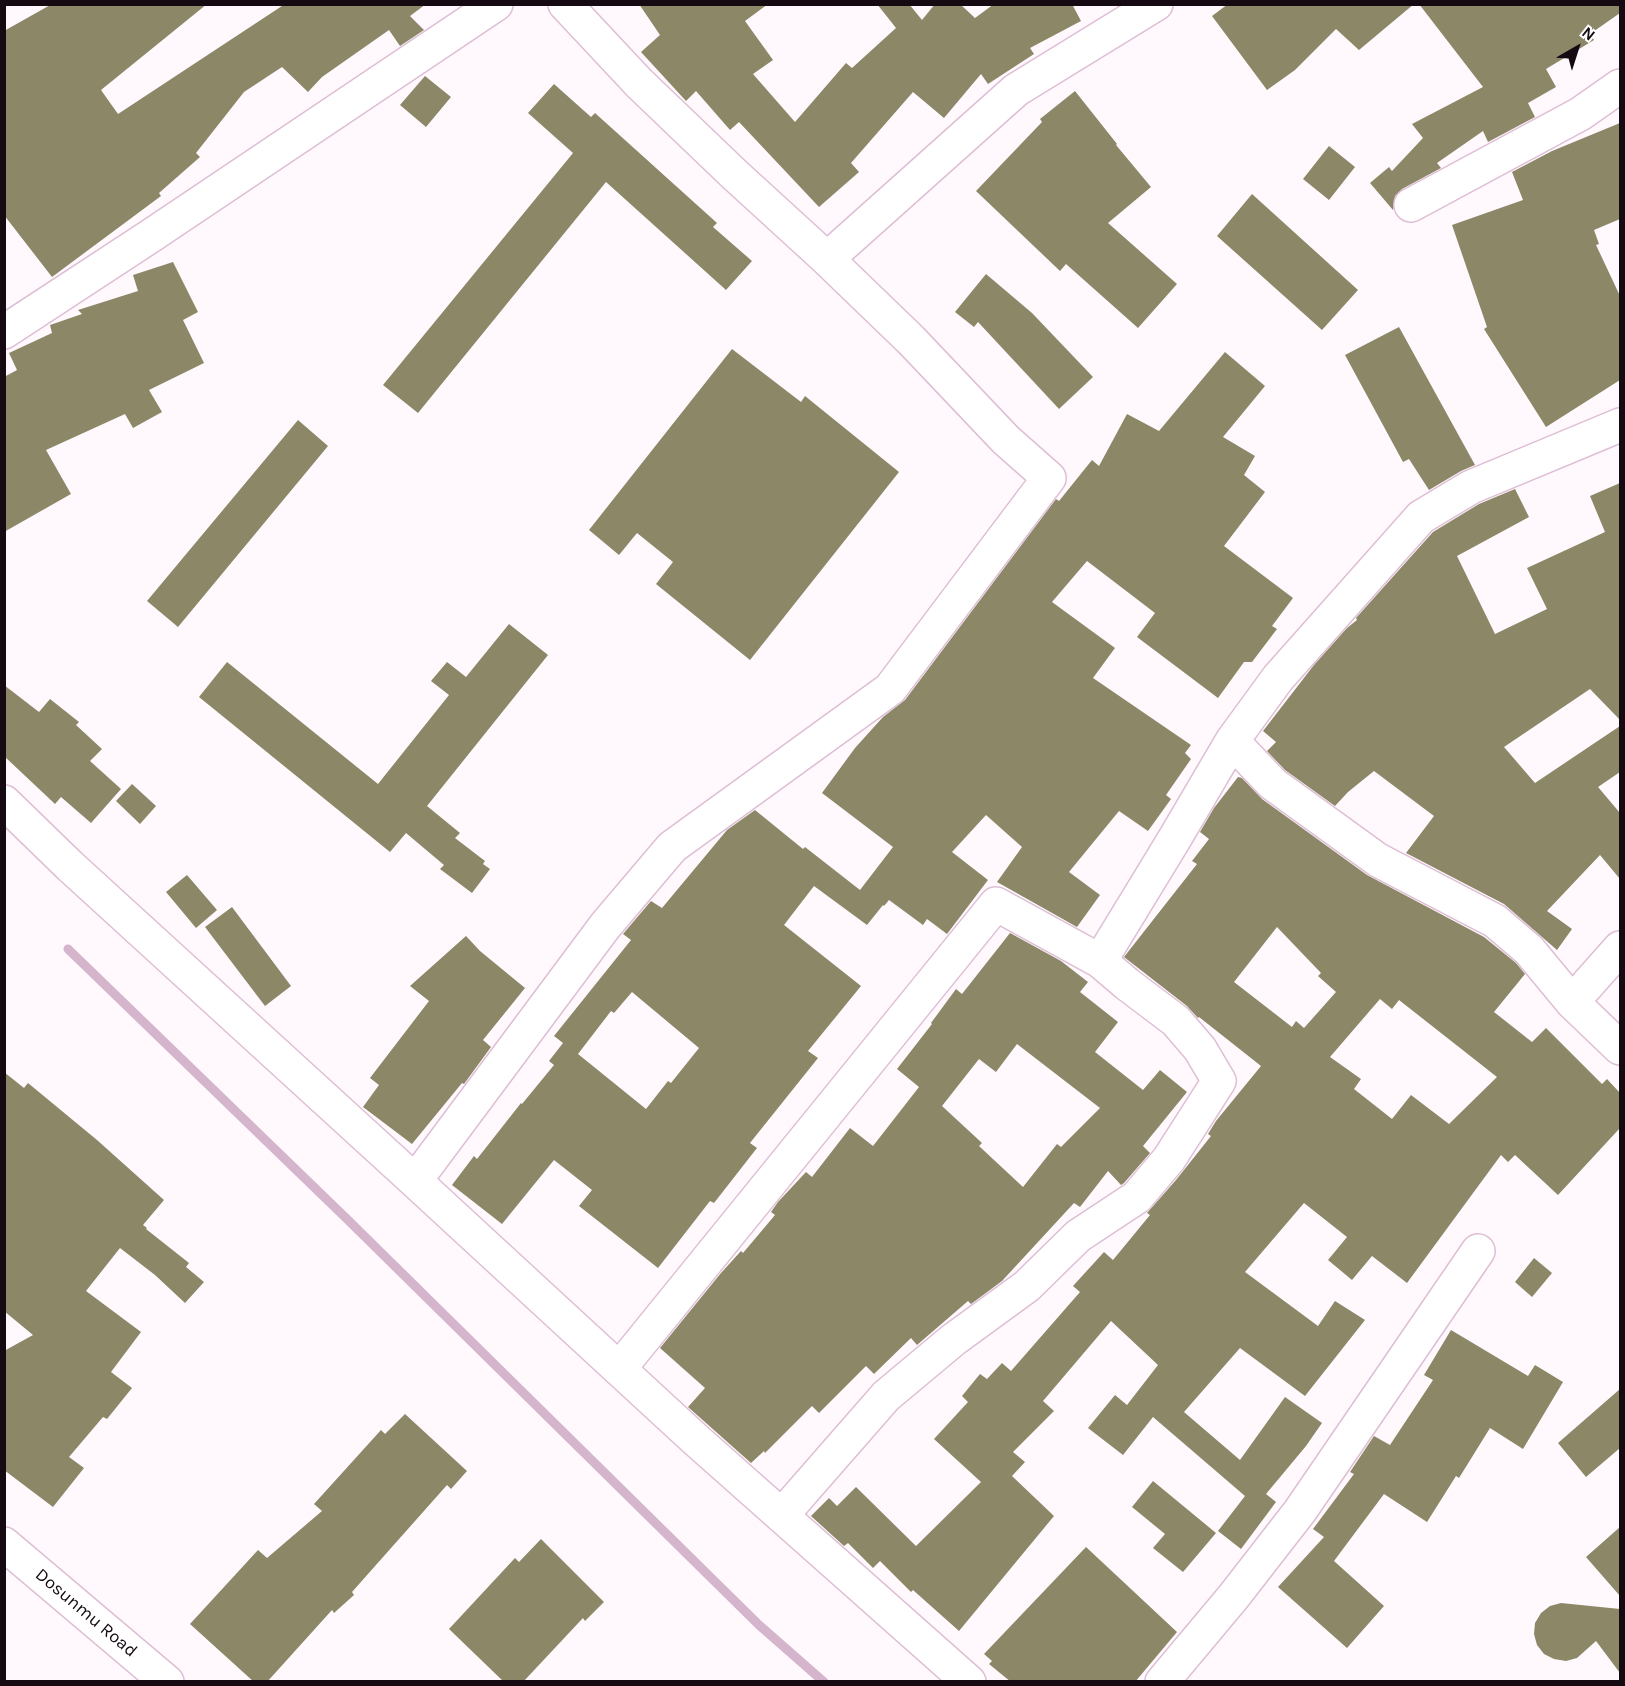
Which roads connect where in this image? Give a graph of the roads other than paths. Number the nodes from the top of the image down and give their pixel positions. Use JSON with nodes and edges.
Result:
{"nodes":[{"id":1,"x":496,"y":4,"type":"edge"},
{"id":2,"x":565,"y":4,"type":"edge"},
{"id":3,"x":1156,"y":4,"type":"edge"},
{"id":4,"x":1620,"y":86,"type":"edge"},
{"id":5,"x":1411,"y":205,"type":"dead end"},
{"id":6,"x":827,"y":259,"type":"junction"},
{"id":7,"x":4,"y":332,"type":"edge"},
{"id":8,"x":1620,"y":425,"type":"edge"},
{"id":9,"x":1232,"y":741,"type":"junction"},
{"id":10,"x":4,"y":802,"type":"edge"},
{"id":11,"x":1620,"y":948,"type":"edge"},
{"id":12,"x":1100,"y":961,"type":"junction"},
{"id":13,"x":1572,"y":1002,"type":"junction"},
{"id":14,"x":1620,"y":1048,"type":"edge"},
{"id":15,"x":415,"y":1181,"type":"junction"},
{"id":16,"x":1478,"y":1251,"type":"dead end"},
{"id":17,"x":619,"y":1369,"type":"junction"},
{"id":18,"x":782,"y":1515,"type":"junction"},
{"id":19,"x":4,"y":1544,"type":"edge"},
{"id":20,"x":167,"y":1682,"type":"edge"},
{"id":21,"x":969,"y":1682,"type":"edge"},
{"id":22,"x":1162,"y":1682,"type":"edge"}],
"edges":[{"from":1,"to":7,"type":"street"},
{"from":2,"to":6,"type":"street"},
{"from":3,"to":6,"type":"street"},
{"from":4,"to":5,"type":"street"},
{"from":6,"to":15,"type":"street"},
{"from":8,"to":9,"type":"street"},
{"from":9,"to":12,"type":"street"},
{"from":9,"to":13,"type":"street"},
{"from":10,"to":15,"type":"street"},
{"from":11,"to":13,"type":"street"},
{"from":12,"to":17,"type":"street"},
{"from":12,"to":18,"type":"street"},
{"from":13,"to":14,"type":"street"},
{"from":15,"to":17,"type":"street"},
{"from":16,"to":22,"type":"street"},
{"from":17,"to":18,"type":"street"},
{"from":18,"to":21,"type":"street"},
{"from":19,"to":20,"type":"street","name":"Dosunmu Road"}]}
